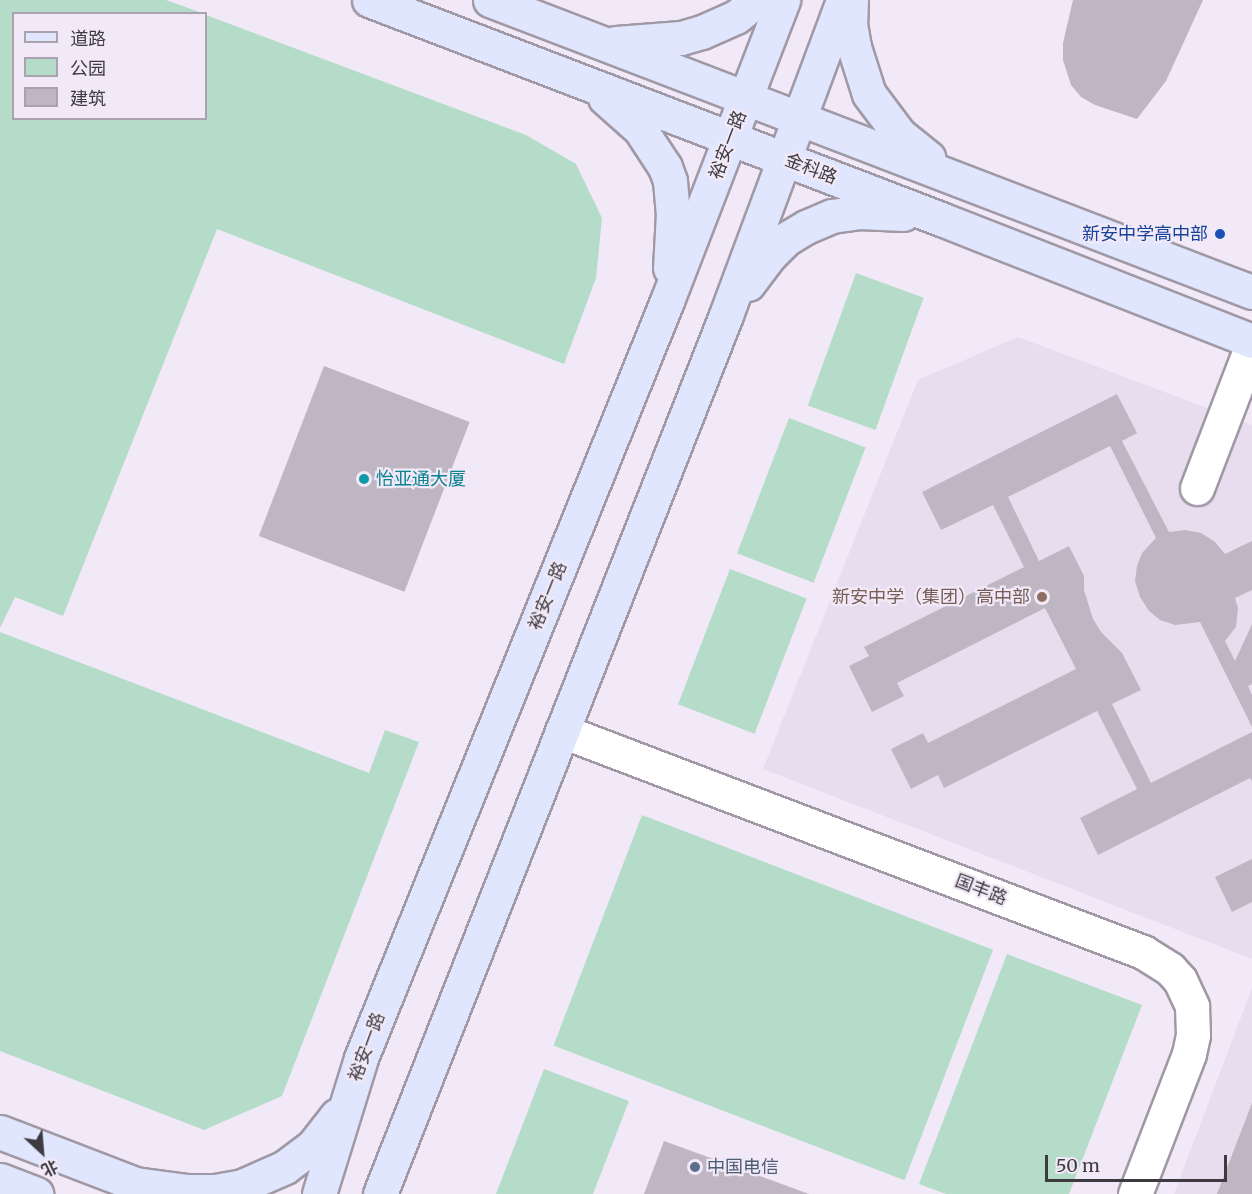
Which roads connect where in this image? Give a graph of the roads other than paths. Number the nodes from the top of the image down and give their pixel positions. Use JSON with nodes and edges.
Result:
{"nodes":[{"id":1,"x":369,"y":0,"type":"edge"},
{"id":2,"x":490,"y":0,"type":"edge"},
{"id":3,"x":757,"y":0,"type":"edge"},
{"id":4,"x":783,"y":0,"type":"edge"},
{"id":5,"x":843,"y":0,"type":"edge"},
{"id":6,"x":851,"y":0,"type":"edge"},
{"id":7,"x":604,"y":43,"type":"junction"},
{"id":8,"x":585,"y":82,"type":"junction"},
{"id":9,"x":746,"y":97,"type":"junction"},
{"id":10,"x":800,"y":118,"type":"junction"},
{"id":11,"x":730,"y":138,"type":"junction"},
{"id":12,"x":786,"y":159,"type":"junction"},
{"id":13,"x":963,"y":181,"type":"junction"},
{"id":14,"x":941,"y":219,"type":"junction"},
{"id":15,"x":1252,"y":292,"type":"edge"},
{"id":16,"x":667,"y":301,"type":"junction"},
{"id":17,"x":726,"y":315,"type":"junction"},
{"id":18,"x":1252,"y":343,"type":"edge"},
{"id":19,"x":1197,"y":488,"type":"dead end"},
{"id":20,"x":562,"y":731,"type":"junction"},
{"id":21,"x":361,"y":1058,"type":"junction"},
{"id":22,"x":423,"y":1084,"type":"junction"},
{"id":23,"x":0,"y":1132,"type":"edge"},
{"id":24,"x":0,"y":1180,"type":"edge"},
{"id":25,"x":148,"y":1189,"type":"edge"},
{"id":26,"x":36,"y":1194,"type":"edge"},
{"id":27,"x":319,"y":1194,"type":"edge"},
{"id":28,"x":380,"y":1194,"type":"edge"},
{"id":29,"x":405,"y":1194,"type":"edge"},
{"id":30,"x":1135,"y":1194,"type":"edge"}],
"edges":[{"from":1,"to":8,"type":"main road","name":"金科路"},
{"from":2,"to":7,"type":"main road"},
{"from":3,"to":7,"type":"main road"},
{"from":4,"to":9,"type":"main road","name":"裕安一路"},
{"from":5,"to":10,"type":"main road"},
{"from":6,"to":13,"type":"main road"},
{"from":7,"to":9,"type":"main road"},
{"from":8,"to":11,"type":"main road","name":"金科路"},
{"from":8,"to":16,"type":"main road"},
{"from":9,"to":10,"type":"main road"},
{"from":9,"to":11,"type":"main road","name":"裕安一路"},
{"from":10,"to":12,"type":"main road"},
{"from":10,"to":13,"type":"main road"},
{"from":11,"to":12,"type":"main road","name":"金科路"},
{"from":11,"to":16,"type":"main road","name":"裕安一路"},
{"from":12,"to":14,"type":"main road","name":"金科路"},
{"from":12,"to":17,"type":"main road"},
{"from":13,"to":15,"type":"main road"},
{"from":14,"to":17,"type":"main road"},
{"from":14,"to":18,"type":"main road","name":"金科路"},
{"from":16,"to":21,"type":"main road","name":"裕安一路"},
{"from":17,"to":20,"type":"main road"},
{"from":18,"to":19,"type":"street"},
{"from":20,"to":22,"type":"main road"},
{"from":20,"to":30,"type":"street","name":"国丰路"},
{"from":21,"to":25,"type":"main road"},
{"from":21,"to":27,"type":"main road","name":"裕安一路"},
{"from":22,"to":28,"type":"main road"},
{"from":22,"to":29,"type":"main road"},
{"from":23,"to":25,"type":"main road"},
{"from":24,"to":26,"type":"main road"}]}
